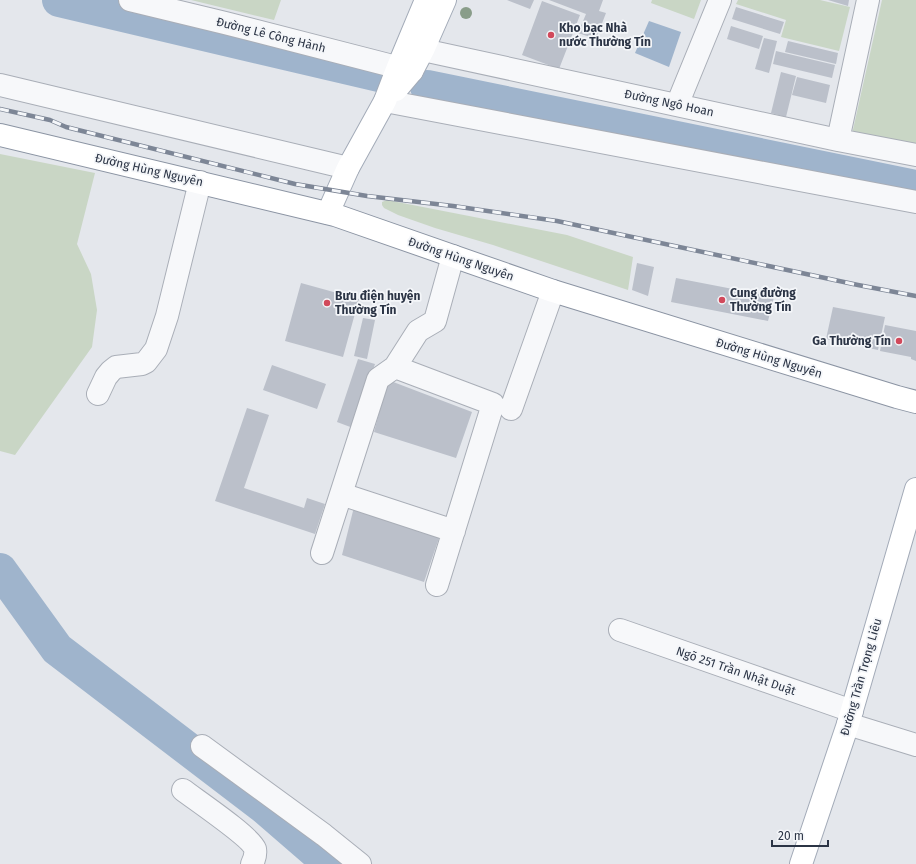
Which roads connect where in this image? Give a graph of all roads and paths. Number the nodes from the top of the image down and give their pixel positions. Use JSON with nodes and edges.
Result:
{"nodes":[{"id":1,"x":130,"y":0,"type":"edge"},
{"id":2,"x":426,"y":0,"type":"edge"},
{"id":3,"x":445,"y":0,"type":"edge"},
{"id":4,"x":720,"y":0,"type":"edge"},
{"id":5,"x":868,"y":0,"type":"edge"},
{"id":6,"x":423,"y":50,"type":"junction"},
{"id":7,"x":405,"y":69,"type":"junction"},
{"id":8,"x":0,"y":85,"type":"edge"},
{"id":9,"x":385,"y":101,"type":"junction"},
{"id":10,"x":677,"y":105,"type":"junction"},
{"id":11,"x":0,"y":135,"type":"edge"},
{"id":12,"x":838,"y":140,"type":"junction"},
{"id":13,"x":916,"y":155,"type":"edge"},
{"id":14,"x":348,"y":168,"type":"junction"},
{"id":15,"x":200,"y":182,"type":"junction"},
{"id":16,"x":916,"y":202,"type":"edge"},
{"id":17,"x":328,"y":213,"type":"junction"},
{"id":18,"x":453,"y":256,"type":"junction"},
{"id":19,"x":553,"y":291,"type":"junction"},
{"id":20,"x":394,"y":367,"type":"junction"},
{"id":21,"x":98,"y":394,"type":"dead end"},
{"id":22,"x":916,"y":402,"type":"edge"},
{"id":23,"x":511,"y":409,"type":"dead end"},
{"id":24,"x":916,"y":489,"type":"edge"},
{"id":25,"x":341,"y":494,"type":"junction"},
{"id":26,"x":454,"y":531,"type":"junction"},
{"id":27,"x":322,"y":553,"type":"dead end"},
{"id":28,"x":437,"y":585,"type":"dead end"},
{"id":29,"x":620,"y":630,"type":"dead end"},
{"id":30,"x":850,"y":718,"type":"junction"},
{"id":31,"x":916,"y":745,"type":"edge"},
{"id":32,"x":202,"y":746,"type":"dead end"},
{"id":33,"x":183,"y":790,"type":"dead end"},
{"id":34,"x":252,"y":864,"type":"edge"},
{"id":35,"x":360,"y":864,"type":"edge"},
{"id":36,"x":802,"y":864,"type":"edge"}],
"edges":[{"from":1,"to":7,"type":"street","name":"Đường Lê Công Hành"},
{"from":2,"to":7,"type":"main road"},
{"from":3,"to":6,"type":"main road"},
{"from":4,"to":10,"type":"street"},
{"from":5,"to":12,"type":"street"},
{"from":6,"to":7,"type":"main road"},
{"from":6,"to":10,"type":"street","name":"Đường Ngô Hoan"},
{"from":7,"to":9,"type":"main road"},
{"from":8,"to":14,"type":"street"},
{"from":9,"to":14,"type":"main road"},
{"from":9,"to":16,"type":"street"},
{"from":10,"to":12,"type":"street","name":"Đường Ngô Hoan"},
{"from":11,"to":15,"type":"main road","name":"Đường Hùng Nguyên"},
{"from":12,"to":13,"type":"street","name":"Đường Ngô Hoan"},
{"from":14,"to":17,"type":"main road"},
{"from":15,"to":17,"type":"main road","name":"Đường Hùng Nguyên"},
{"from":15,"to":21,"type":"street"},
{"from":17,"to":18,"type":"main road","name":"Đường Hùng Nguyên"},
{"from":18,"to":19,"type":"main road","name":"Đường Hùng Nguyên"},
{"from":18,"to":20,"type":"street"},
{"from":19,"to":22,"type":"main road","name":"Đường Hùng Nguyên"},
{"from":19,"to":23,"type":"street"},
{"from":20,"to":25,"type":"street"},
{"from":20,"to":26,"type":"street"},
{"from":24,"to":30,"type":"main road","name":"Đường Trần Trọng Liêu"},
{"from":25,"to":26,"type":"street"},
{"from":25,"to":27,"type":"street"},
{"from":26,"to":28,"type":"street"},
{"from":29,"to":30,"type":"street","name":"Ngõ 251 Trần Nhật Duật"},
{"from":30,"to":31,"type":"street","name":"Ngõ 251 Trần Nhật Duật"},
{"from":30,"to":36,"type":"main road","name":"Đường Trần Trọng Liêu"},
{"from":32,"to":35,"type":"street"},
{"from":33,"to":34,"type":"street"}]}
